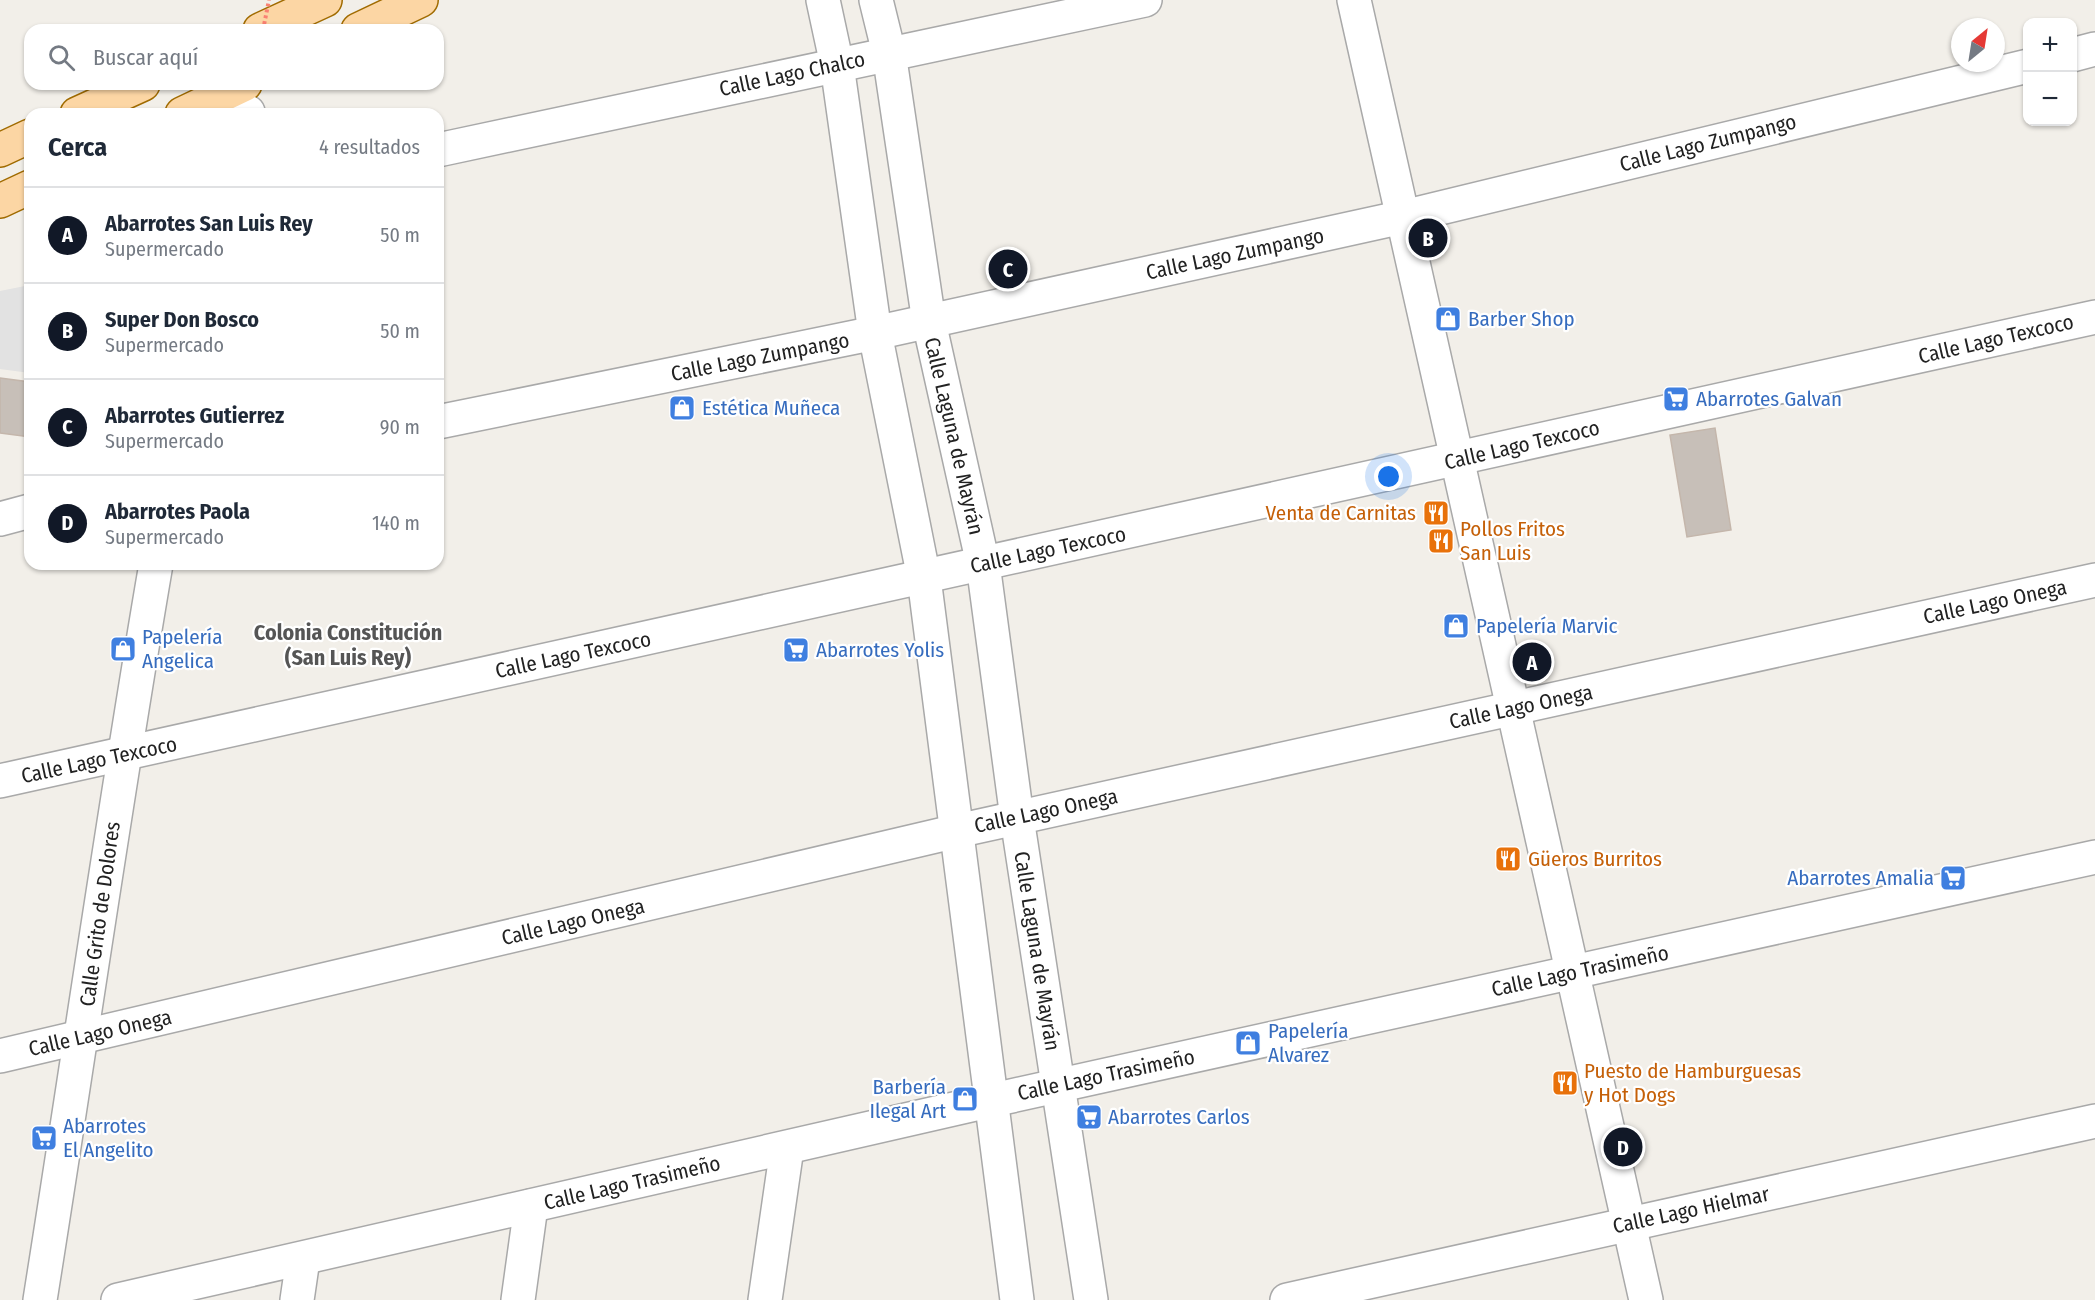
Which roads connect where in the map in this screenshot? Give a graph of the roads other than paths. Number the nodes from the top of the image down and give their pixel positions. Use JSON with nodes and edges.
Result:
{"nodes":[{"id":1,"x":325,"y":0,"type":"edge"},
{"id":2,"x":421,"y":0,"type":"edge"},
{"id":3,"x":823,"y":0,"type":"edge"},
{"id":4,"x":876,"y":0,"type":"edge"},
{"id":5,"x":1145,"y":0,"type":"edge"},
{"id":6,"x":1354,"y":0,"type":"edge"},
{"id":7,"x":275,"y":24,"type":"edge"},
{"id":8,"x":371,"y":24,"type":"edge"},
{"id":9,"x":2095,"y":49,"type":"edge"},
{"id":10,"x":889,"y":53,"type":"junction"},
{"id":11,"x":2077,"y":54,"type":"edge"},
{"id":12,"x":837,"y":64,"type":"junction"},
{"id":13,"x":2023,"y":67,"type":"edge"},
{"id":14,"x":130,"y":90,"type":"edge"},
{"id":15,"x":247,"y":103,"type":"edge"},
{"id":16,"x":90,"y":108,"type":"edge"},
{"id":17,"x":217,"y":108,"type":"edge"},
{"id":18,"x":24,"y":139,"type":"edge"},
{"id":19,"x":444,"y":149,"type":"edge"},
{"id":20,"x":0,"y":150,"type":"edge"},
{"id":21,"x":24,"y":190,"type":"edge"},
{"id":22,"x":0,"y":201,"type":"edge"},
{"id":23,"x":1403,"y":217,"type":"junction"},
{"id":24,"x":2095,"y":317,"type":"edge"},
{"id":25,"x":929,"y":322,"type":"junction"},
{"id":26,"x":874,"y":333,"type":"junction"},
{"id":27,"x":444,"y":421,"type":"edge"},
{"id":28,"x":1457,"y":460,"type":"junction"},
{"id":29,"x":24,"y":513,"type":"edge"},
{"id":30,"x":0,"y":519,"type":"edge"},
{"id":31,"x":983,"y":564,"type":"junction"},
{"id":32,"x":155,"y":570,"type":"edge"},
{"id":33,"x":924,"y":578,"type":"junction"},
{"id":34,"x":2095,"y":580,"type":"edge"},
{"id":35,"x":1513,"y":708,"type":"junction"},
{"id":36,"x":123,"y":754,"type":"junction"},
{"id":37,"x":0,"y":781,"type":"edge"},
{"id":38,"x":1017,"y":818,"type":"junction"},
{"id":39,"x":957,"y":831,"type":"junction"},
{"id":40,"x":2095,"y":857,"type":"edge"},
{"id":41,"x":1572,"y":972,"type":"junction"},
{"id":42,"x":82,"y":1037,"type":"junction"},
{"id":43,"x":0,"y":1056,"type":"edge"},
{"id":44,"x":1057,"y":1086,"type":"junction"},
{"id":45,"x":993,"y":1100,"type":"junction"},
{"id":46,"x":2095,"y":1121,"type":"edge"},
{"id":47,"x":787,"y":1148,"type":"junction"},
{"id":48,"x":531,"y":1206,"type":"junction"},
{"id":49,"x":1629,"y":1224,"type":"junction"},
{"id":50,"x":303,"y":1259,"type":"junction"},
{"id":51,"x":40,"y":1300,"type":"edge"},
{"id":52,"x":118,"y":1300,"type":"edge"},
{"id":53,"x":297,"y":1300,"type":"edge"},
{"id":54,"x":518,"y":1300,"type":"edge"},
{"id":55,"x":765,"y":1300,"type":"edge"},
{"id":56,"x":1017,"y":1300,"type":"edge"},
{"id":57,"x":1091,"y":1300,"type":"edge"},
{"id":58,"x":1287,"y":1300,"type":"edge"},
{"id":59,"x":1646,"y":1300,"type":"edge"}],
"edges":[{"from":1,"to":7,"type":"main road"},
{"from":2,"to":8,"type":"main road"},
{"from":3,"to":12,"type":"street"},
{"from":4,"to":10,"type":"street","name":"Calle Laguna de Mayrán"},
{"from":5,"to":10,"type":"street","name":"Calle Lago Chalco"},
{"from":6,"to":23,"type":"street"},
{"from":9,"to":11,"type":"street"},
{"from":10,"to":12,"type":"street","name":"Calle Lago Chalco"},
{"from":10,"to":25,"type":"street","name":"Calle Laguna de Mayrán"},
{"from":12,"to":19,"type":"street","name":"Calle Lago Chalco"},
{"from":12,"to":26,"type":"street"},
{"from":13,"to":23,"type":"street","name":"Calle Lago Zumpango"},
{"from":14,"to":16,"type":"main road"},
{"from":15,"to":17,"type":"main road"},
{"from":18,"to":20,"type":"main road"},
{"from":21,"to":22,"type":"main road"},
{"from":23,"to":25,"type":"street","name":"Calle Lago Zumpango"},
{"from":23,"to":28,"type":"street"},
{"from":24,"to":28,"type":"street","name":"Calle Lago Texcoco"},
{"from":25,"to":26,"type":"street","name":"Calle Lago Zumpango"},
{"from":25,"to":31,"type":"street","name":"Calle Laguna de Mayrán"},
{"from":26,"to":27,"type":"street","name":"Calle Lago Zumpango"},
{"from":26,"to":33,"type":"street"},
{"from":28,"to":31,"type":"street","name":"Calle Lago Texcoco"},
{"from":28,"to":35,"type":"street"},
{"from":29,"to":30,"type":"street"},
{"from":31,"to":33,"type":"street","name":"Calle Lago Texcoco"},
{"from":31,"to":38,"type":"street","name":"Calle Laguna de Mayrán"},
{"from":32,"to":36,"type":"street","name":"Calle Grito de Dolores"},
{"from":33,"to":36,"type":"street","name":"Calle Lago Texcoco"},
{"from":33,"to":39,"type":"street"},
{"from":34,"to":35,"type":"street","name":"Calle Lago Onega"},
{"from":35,"to":38,"type":"street","name":"Calle Lago Onega"},
{"from":35,"to":41,"type":"street"},
{"from":36,"to":37,"type":"street","name":"Calle Lago Texcoco"},
{"from":36,"to":42,"type":"street","name":"Calle Grito de Dolores"},
{"from":38,"to":39,"type":"street","name":"Calle Lago Onega"},
{"from":38,"to":44,"type":"street","name":"Calle Laguna de Mayrán"},
{"from":39,"to":42,"type":"street","name":"Calle Lago Onega"},
{"from":39,"to":45,"type":"street"},
{"from":40,"to":41,"type":"street","name":"Calle Lago Trasimeño"},
{"from":41,"to":44,"type":"street","name":"Calle Lago Trasimeño"},
{"from":41,"to":49,"type":"street"},
{"from":42,"to":43,"type":"street","name":"Calle Lago Onega"},
{"from":42,"to":51,"type":"street","name":"Calle Grito de Dolores"},
{"from":44,"to":45,"type":"street","name":"Calle Lago Trasimeño"},
{"from":44,"to":57,"type":"street","name":"Calle Laguna de Mayrán"},
{"from":45,"to":47,"type":"street","name":"Calle Lago Trasimeño"},
{"from":45,"to":56,"type":"street"},
{"from":46,"to":49,"type":"street","name":"Calle Lago Hielmar"},
{"from":47,"to":48,"type":"street","name":"Calle Lago Trasimeño"},
{"from":47,"to":55,"type":"street"},
{"from":48,"to":50,"type":"street","name":"Calle Lago Trasimeño"},
{"from":48,"to":54,"type":"street"},
{"from":49,"to":58,"type":"street","name":"Calle Lago Hielmar"},
{"from":49,"to":59,"type":"street"},
{"from":50,"to":52,"type":"street","name":"Calle Lago Trasimeño"},
{"from":50,"to":53,"type":"street"}]}
